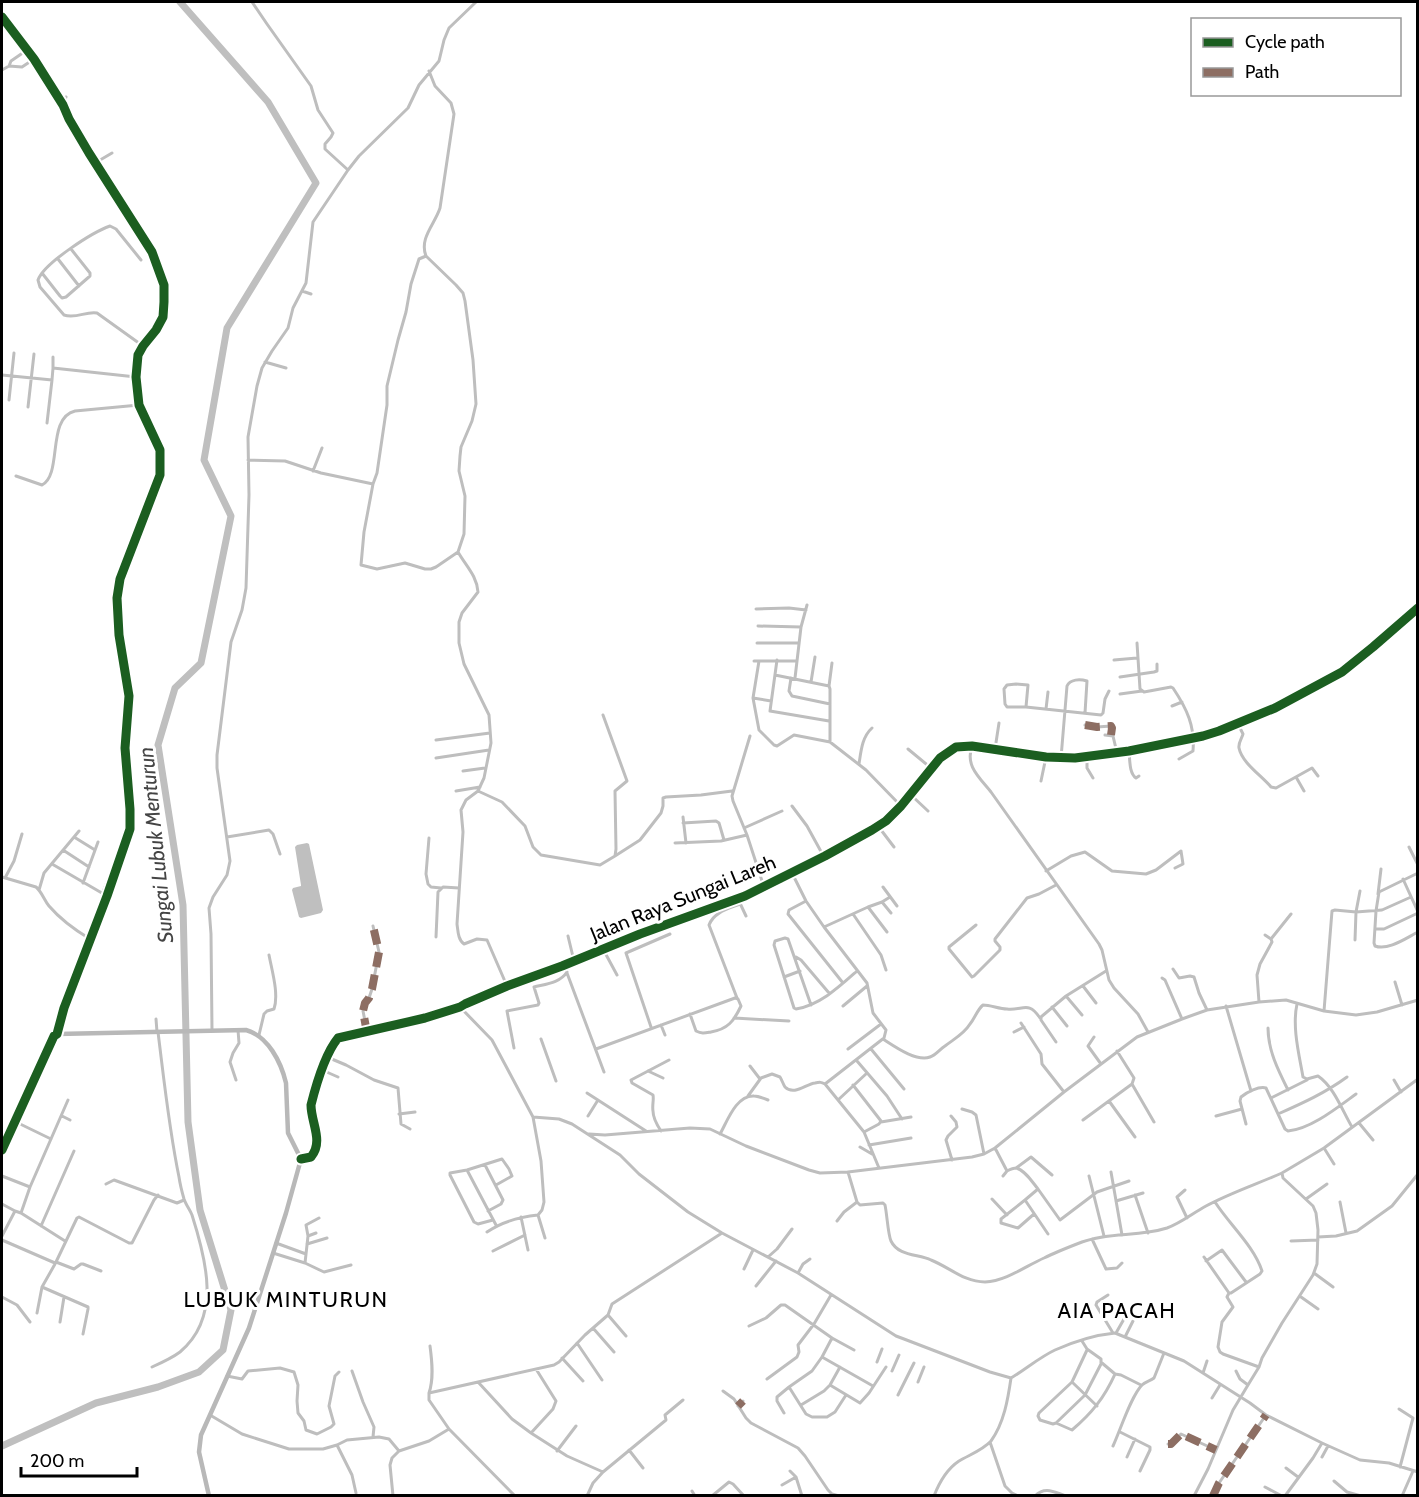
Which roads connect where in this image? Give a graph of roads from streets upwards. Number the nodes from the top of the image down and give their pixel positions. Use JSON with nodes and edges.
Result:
{"nodes":[{"id":1,"x":252,"y":2,"type":"edge"},
{"id":2,"x":476,"y":2,"type":"edge"},
{"id":3,"x":2,"y":17,"type":"edge"},
{"id":4,"x":27,"y":50,"type":"junction"},
{"id":5,"x":34,"y":59,"type":"junction"},
{"id":6,"x":9,"y":66,"type":"junction"},
{"id":7,"x":2,"y":70,"type":"edge"},
{"id":8,"x":429,"y":71,"type":"junction"},
{"id":9,"x":66,"y":97,"type":"dead end"},
{"id":10,"x":63,"y":105,"type":"junction"},
{"id":11,"x":112,"y":153,"type":"dead end"},
{"id":12,"x":95,"y":164,"type":"junction"},
{"id":13,"x":347,"y":168,"type":"junction"},
{"id":14,"x":70,"y":248,"type":"junction"},
{"id":15,"x":426,"y":256,"type":"junction"},
{"id":16,"x":58,"y":259,"type":"junction"},
{"id":17,"x":141,"y":260,"type":"dead end"},
{"id":18,"x":42,"y":273,"type":"junction"},
{"id":19,"x":79,"y":286,"type":"junction"},
{"id":20,"x":302,"y":291,"type":"junction"},
{"id":21,"x":311,"y":294,"type":"dead end"},
{"id":22,"x":143,"y":346,"type":"junction"},
{"id":23,"x":14,"y":353,"type":"dead end"},
{"id":24,"x":34,"y":354,"type":"dead end"},
{"id":25,"x":53,"y":357,"type":"dead end"},
{"id":26,"x":265,"y":362,"type":"junction"},
{"id":27,"x":52,"y":368,"type":"junction"},
{"id":28,"x":286,"y":368,"type":"dead end"},
{"id":29,"x":2,"y":375,"type":"edge"},
{"id":30,"x":12,"y":377,"type":"junction"},
{"id":31,"x":136,"y":377,"type":"junction"},
{"id":32,"x":31,"y":378,"type":"junction"},
{"id":33,"x":52,"y":380,"type":"junction"},
{"id":34,"x":9,"y":400,"type":"dead end"},
{"id":35,"x":139,"y":405,"type":"junction"},
{"id":36,"x":28,"y":407,"type":"dead end"},
{"id":37,"x":47,"y":423,"type":"dead end"},
{"id":38,"x":322,"y":448,"type":"dead end"},
{"id":39,"x":248,"y":460,"type":"junction"},
{"id":40,"x":313,"y":471,"type":"junction"},
{"id":41,"x":16,"y":476,"type":"dead end"},
{"id":42,"x":373,"y":484,"type":"junction"},
{"id":43,"x":458,"y":553,"type":"junction"},
{"id":44,"x":1418,"y":608,"type":"edge"},
{"id":45,"x":756,"y":609,"type":"dead end"},
{"id":46,"x":758,"y":626,"type":"dead end"},
{"id":47,"x":801,"y":627,"type":"junction"},
{"id":48,"x":757,"y":643,"type":"dead end"},
{"id":49,"x":799,"y":643,"type":"junction"},
{"id":50,"x":1137,"y":643,"type":"dead end"},
{"id":51,"x":815,"y":657,"type":"dead end"},
{"id":52,"x":1137,"y":658,"type":"junction"},
{"id":53,"x":777,"y":660,"type":"junction"},
{"id":54,"x":1114,"y":660,"type":"dead end"},
{"id":55,"x":754,"y":661,"type":"dead end"},
{"id":56,"x":759,"y":661,"type":"junction"},
{"id":57,"x":796,"y":661,"type":"junction"},
{"id":58,"x":832,"y":663,"type":"dead end"},
{"id":59,"x":1157,"y":664,"type":"dead end"},
{"id":60,"x":775,"y":675,"type":"junction"},
{"id":61,"x":1139,"y":675,"type":"junction"},
{"id":62,"x":1120,"y":677,"type":"dead end"},
{"id":63,"x":793,"y":678,"type":"junction"},
{"id":64,"x":811,"y":682,"type":"junction"},
{"id":65,"x":828,"y":686,"type":"junction"},
{"id":66,"x":1109,"y":691,"type":"dead end"},
{"id":67,"x":1142,"y":691,"type":"junction"},
{"id":68,"x":1048,"y":692,"type":"dead end"},
{"id":69,"x":1120,"y":694,"type":"dead end"},
{"id":70,"x":753,"y":698,"type":"junction"},
{"id":71,"x":771,"y":701,"type":"junction"},
{"id":72,"x":1182,"y":702,"type":"junction"},
{"id":73,"x":830,"y":704,"type":"junction"},
{"id":74,"x":1172,"y":706,"type":"dead end"},
{"id":75,"x":1026,"y":707,"type":"junction"},
{"id":76,"x":1046,"y":709,"type":"junction"},
{"id":77,"x":1065,"y":711,"type":"junction"},
{"id":78,"x":1085,"y":713,"type":"junction"},
{"id":79,"x":603,"y":715,"type":"dead end"},
{"id":80,"x":829,"y":721,"type":"junction"},
{"id":81,"x":999,"y":723,"type":"dead end"},
{"id":82,"x":1238,"y":724,"type":"junction"},
{"id":83,"x":1085,"y":725,"type":"dead end"},
{"id":84,"x":872,"y":728,"type":"dead end"},
{"id":85,"x":490,"y":733,"type":"junction"},
{"id":86,"x":1105,"y":735,"type":"dead end"},
{"id":87,"x":1112,"y":735,"type":"junction"},
{"id":88,"x":750,"y":736,"type":"dead end"},
{"id":89,"x":1194,"y":738,"type":"junction"},
{"id":90,"x":436,"y":740,"type":"dead end"},
{"id":91,"x":830,"y":742,"type":"junction"},
{"id":92,"x":972,"y":746,"type":"junction"},
{"id":93,"x":908,"y":749,"type":"dead end"},
{"id":94,"x":995,"y":749,"type":"junction"},
{"id":95,"x":489,"y":750,"type":"junction"},
{"id":96,"x":1129,"y":751,"type":"junction"},
{"id":97,"x":1117,"y":753,"type":"junction"},
{"id":98,"x":1087,"y":756,"type":"junction"},
{"id":99,"x":1046,"y":757,"type":"junction"},
{"id":100,"x":436,"y":758,"type":"dead end"},
{"id":101,"x":1061,"y":758,"type":"junction"},
{"id":102,"x":1179,"y":759,"type":"dead end"},
{"id":103,"x":859,"y":764,"type":"junction"},
{"id":104,"x":486,"y":768,"type":"junction"},
{"id":105,"x":932,"y":769,"type":"junction"},
{"id":106,"x":463,"y":771,"type":"dead end"},
{"id":107,"x":1138,"y":776,"type":"dead end"},
{"id":108,"x":1318,"y":776,"type":"dead end"},
{"id":109,"x":1296,"y":777,"type":"junction"},
{"id":110,"x":1093,"y":778,"type":"dead end"},
{"id":111,"x":1041,"y":781,"type":"dead end"},
{"id":112,"x":479,"y":789,"type":"junction"},
{"id":113,"x":456,"y":791,"type":"dead end"},
{"id":114,"x":733,"y":791,"type":"junction"},
{"id":115,"x":1304,"y":791,"type":"dead end"},
{"id":116,"x":911,"y":795,"type":"junction"},
{"id":117,"x":792,"y":806,"type":"dead end"},
{"id":118,"x":901,"y":806,"type":"junction"},
{"id":119,"x":782,"y":811,"type":"dead end"},
{"id":120,"x":928,"y":811,"type":"dead end"},
{"id":121,"x":683,"y":817,"type":"dead end"},
{"id":122,"x":683,"y":823,"type":"junction"},
{"id":123,"x":878,"y":826,"type":"junction"},
{"id":124,"x":744,"y":828,"type":"junction"},
{"id":125,"x":79,"y":831,"type":"dead end"},
{"id":126,"x":22,"y":834,"type":"dead end"},
{"id":127,"x":747,"y":835,"type":"junction"},
{"id":128,"x":74,"y":837,"type":"junction"},
{"id":129,"x":227,"y":837,"type":"junction"},
{"id":130,"x":429,"y":838,"type":"dead end"},
{"id":131,"x":724,"y":840,"type":"junction"},
{"id":132,"x":98,"y":842,"type":"dead end"},
{"id":133,"x":675,"y":843,"type":"dead end"},
{"id":134,"x":686,"y":843,"type":"junction"},
{"id":135,"x":894,"y":847,"type":"dead end"},
{"id":136,"x":1409,"y":847,"type":"dead end"},
{"id":137,"x":120,"y":849,"type":"dead end"},
{"id":138,"x":63,"y":850,"type":"junction"},
{"id":139,"x":95,"y":850,"type":"junction"},
{"id":140,"x":280,"y":854,"type":"dead end"},
{"id":141,"x":615,"y":856,"type":"junction"},
{"id":142,"x":824,"y":857,"type":"junction"},
{"id":143,"x":51,"y":864,"type":"junction"},
{"id":144,"x":1418,"y":865,"type":"edge"},
{"id":145,"x":89,"y":867,"type":"junction"},
{"id":146,"x":1175,"y":868,"type":"dead end"},
{"id":147,"x":1381,"y":869,"type":"dead end"},
{"id":148,"x":1046,"y":872,"type":"junction"},
{"id":149,"x":792,"y":873,"type":"junction"},
{"id":150,"x":1418,"y":873,"type":"edge"},
{"id":151,"x":3,"y":878,"type":"edge"},
{"id":152,"x":1403,"y":879,"type":"junction"},
{"id":153,"x":83,"y":883,"type":"junction"},
{"id":154,"x":1056,"y":885,"type":"junction"},
{"id":155,"x":764,"y":887,"type":"junction"},
{"id":156,"x":883,"y":887,"type":"dead end"},
{"id":157,"x":441,"y":888,"type":"junction"},
{"id":158,"x":459,"y":888,"type":"junction"},
{"id":159,"x":39,"y":890,"type":"junction"},
{"id":160,"x":1360,"y":891,"type":"dead end"},
{"id":161,"x":103,"y":892,"type":"junction"},
{"id":162,"x":107,"y":896,"type":"junction"},
{"id":163,"x":1378,"y":896,"type":"junction"},
{"id":164,"x":890,"y":897,"type":"junction"},
{"id":165,"x":1411,"y":897,"type":"junction"},
{"id":166,"x":806,"y":901,"type":"junction"},
{"id":167,"x":739,"y":902,"type":"junction"},
{"id":168,"x":882,"y":902,"type":"junction"},
{"id":169,"x":897,"y":906,"type":"dead end"},
{"id":170,"x":868,"y":907,"type":"junction"},
{"id":171,"x":1376,"y":911,"type":"junction"},
{"id":172,"x":1356,"y":912,"type":"junction"},
{"id":173,"x":891,"y":913,"type":"dead end"},
{"id":174,"x":1418,"y":913,"type":"edge"},
{"id":175,"x":853,"y":914,"type":"junction"},
{"id":176,"x":1291,"y":914,"type":"dead end"},
{"id":177,"x":746,"y":916,"type":"dead end"},
{"id":178,"x":373,"y":926,"type":"dead end"},
{"id":179,"x":976,"y":926,"type":"dead end"},
{"id":180,"x":824,"y":927,"type":"junction"},
{"id":181,"x":1375,"y":929,"type":"junction"},
{"id":182,"x":887,"y":932,"type":"dead end"},
{"id":183,"x":1418,"y":932,"type":"edge"},
{"id":184,"x":670,"y":934,"type":"dead end"},
{"id":185,"x":1265,"y":935,"type":"dead end"},
{"id":186,"x":568,"y":936,"type":"dead end"},
{"id":187,"x":436,"y":937,"type":"dead end"},
{"id":188,"x":90,"y":939,"type":"junction"},
{"id":189,"x":1271,"y":939,"type":"junction"},
{"id":190,"x":1355,"y":940,"type":"dead end"},
{"id":191,"x":603,"y":949,"type":"junction"},
{"id":192,"x":269,"y":955,"type":"dead end"},
{"id":193,"x":795,"y":957,"type":"junction"},
{"id":194,"x":574,"y":961,"type":"junction"},
{"id":195,"x":564,"y":965,"type":"junction"},
{"id":196,"x":1173,"y":969,"type":"dead end"},
{"id":197,"x":886,"y":970,"type":"dead end"},
{"id":198,"x":800,"y":971,"type":"junction"},
{"id":199,"x":857,"y":971,"type":"junction"},
{"id":200,"x":1106,"y":971,"type":"junction"},
{"id":201,"x":567,"y":972,"type":"junction"},
{"id":202,"x":616,"y":975,"type":"dead end"},
{"id":203,"x":784,"y":977,"type":"junction"},
{"id":204,"x":1162,"y":978,"type":"dead end"},
{"id":205,"x":1395,"y":982,"type":"dead end"},
{"id":206,"x":843,"y":983,"type":"junction"},
{"id":207,"x":507,"y":986,"type":"junction"},
{"id":208,"x":867,"y":986,"type":"junction"},
{"id":209,"x":1083,"y":986,"type":"junction"},
{"id":210,"x":829,"y":994,"type":"junction"},
{"id":211,"x":1066,"y":996,"type":"junction"},
{"id":212,"x":737,"y":998,"type":"junction"},
{"id":213,"x":1418,"y":1000,"type":"edge"},
{"id":214,"x":1259,"y":1002,"type":"junction"},
{"id":215,"x":1096,"y":1003,"type":"dead end"},
{"id":216,"x":1297,"y":1004,"type":"junction"},
{"id":217,"x":811,"y":1005,"type":"junction"},
{"id":218,"x":1402,"y":1005,"type":"junction"},
{"id":219,"x":843,"y":1006,"type":"dead end"},
{"id":220,"x":1226,"y":1006,"type":"junction"},
{"id":221,"x":460,"y":1007,"type":"junction"},
{"id":222,"x":1052,"y":1008,"type":"junction"},
{"id":223,"x":1207,"y":1010,"type":"junction"},
{"id":224,"x":1324,"y":1011,"type":"junction"},
{"id":225,"x":690,"y":1014,"type":"junction"},
{"id":226,"x":1082,"y":1015,"type":"dead end"},
{"id":227,"x":734,"y":1018,"type":"junction"},
{"id":228,"x":1040,"y":1018,"type":"junction"},
{"id":229,"x":156,"y":1019,"type":"dead end"},
{"id":230,"x":1182,"y":1019,"type":"junction"},
{"id":231,"x":789,"y":1021,"type":"dead end"},
{"id":232,"x":881,"y":1024,"type":"junction"},
{"id":233,"x":661,"y":1025,"type":"junction"},
{"id":234,"x":1067,"y":1026,"type":"dead end"},
{"id":235,"x":651,"y":1028,"type":"junction"},
{"id":236,"x":1268,"y":1028,"type":"dead end"},
{"id":237,"x":238,"y":1030,"type":"junction"},
{"id":238,"x":158,"y":1032,"type":"junction"},
{"id":239,"x":210,"y":1032,"type":"junction"},
{"id":240,"x":367,"y":1032,"type":"junction"},
{"id":241,"x":1014,"y":1032,"type":"dead end"},
{"id":242,"x":1148,"y":1032,"type":"junction"},
{"id":243,"x":57,"y":1034,"type":"junction"},
{"id":244,"x":259,"y":1035,"type":"junction"},
{"id":245,"x":665,"y":1035,"type":"dead end"},
{"id":246,"x":1094,"y":1037,"type":"dead end"},
{"id":247,"x":541,"y":1039,"type":"dead end"},
{"id":248,"x":883,"y":1039,"type":"junction"},
{"id":249,"x":1056,"y":1041,"type":"dead end"},
{"id":250,"x":1084,"y":1041,"type":"dead end"},
{"id":251,"x":1088,"y":1045,"type":"junction"},
{"id":252,"x":514,"y":1048,"type":"dead end"},
{"id":253,"x":596,"y":1049,"type":"junction"},
{"id":254,"x":848,"y":1049,"type":"dead end"},
{"id":255,"x":872,"y":1049,"type":"junction"},
{"id":256,"x":1117,"y":1051,"type":"junction"},
{"id":257,"x":327,"y":1057,"type":"junction"},
{"id":258,"x":669,"y":1060,"type":"dead end"},
{"id":259,"x":857,"y":1060,"type":"junction"},
{"id":260,"x":1101,"y":1064,"type":"junction"},
{"id":261,"x":750,"y":1066,"type":"dead end"},
{"id":262,"x":322,"y":1070,"type":"junction"},
{"id":263,"x":647,"y":1071,"type":"junction"},
{"id":264,"x":604,"y":1072,"type":"dead end"},
{"id":265,"x":867,"y":1073,"type":"junction"},
{"id":266,"x":338,"y":1077,"type":"dead end"},
{"id":267,"x":1347,"y":1077,"type":"dead end"},
{"id":268,"x":663,"y":1078,"type":"dead end"},
{"id":269,"x":760,"y":1079,"type":"junction"},
{"id":270,"x":1307,"y":1079,"type":"junction"},
{"id":271,"x":1418,"y":1079,"type":"edge"},
{"id":272,"x":236,"y":1080,"type":"dead end"},
{"id":273,"x":1394,"y":1080,"type":"dead end"},
{"id":274,"x":556,"y":1081,"type":"dead end"},
{"id":275,"x":825,"y":1084,"type":"junction"},
{"id":276,"x":1132,"y":1084,"type":"junction"},
{"id":277,"x":853,"y":1085,"type":"junction"},
{"id":278,"x":904,"y":1089,"type":"dead end"},
{"id":279,"x":1330,"y":1089,"type":"junction"},
{"id":280,"x":1288,"y":1090,"type":"junction"},
{"id":281,"x":1251,"y":1091,"type":"junction"},
{"id":282,"x":1064,"y":1092,"type":"junction"},
{"id":283,"x":1401,"y":1092,"type":"junction"},
{"id":284,"x":587,"y":1093,"type":"dead end"},
{"id":285,"x":1356,"y":1094,"type":"dead end"},
{"id":286,"x":748,"y":1096,"type":"junction"},
{"id":287,"x":1271,"y":1098,"type":"junction"},
{"id":288,"x":598,"y":1100,"type":"junction"},
{"id":289,"x":768,"y":1100,"type":"dead end"},
{"id":290,"x":838,"y":1100,"type":"junction"},
{"id":291,"x":68,"y":1101,"type":"dead end"},
{"id":292,"x":1109,"y":1101,"type":"junction"},
{"id":293,"x":1340,"y":1106,"type":"junction"},
{"id":294,"x":1242,"y":1108,"type":"junction"},
{"id":295,"x":962,"y":1109,"type":"dead end"},
{"id":296,"x":415,"y":1112,"type":"dead end"},
{"id":297,"x":399,"y":1114,"type":"junction"},
{"id":298,"x":1278,"y":1114,"type":"junction"},
{"id":299,"x":62,"y":1116,"type":"junction"},
{"id":300,"x":588,"y":1116,"type":"dead end"},
{"id":301,"x":951,"y":1116,"type":"dead end"},
{"id":302,"x":1216,"y":1116,"type":"dead end"},
{"id":303,"x":532,"y":1117,"type":"junction"},
{"id":304,"x":911,"y":1117,"type":"dead end"},
{"id":305,"x":902,"y":1119,"type":"junction"},
{"id":306,"x":70,"y":1120,"type":"dead end"},
{"id":307,"x":1083,"y":1120,"type":"dead end"},
{"id":308,"x":16,"y":1122,"type":"junction"},
{"id":309,"x":881,"y":1122,"type":"junction"},
{"id":310,"x":1154,"y":1122,"type":"dead end"},
{"id":311,"x":1359,"y":1123,"type":"junction"},
{"id":312,"x":1246,"y":1125,"type":"dead end"},
{"id":313,"x":1352,"y":1127,"type":"junction"},
{"id":314,"x":410,"y":1129,"type":"dead end"},
{"id":315,"x":661,"y":1131,"type":"junction"},
{"id":316,"x":647,"y":1132,"type":"junction"},
{"id":317,"x":864,"y":1132,"type":"junction"},
{"id":318,"x":587,"y":1134,"type":"junction"},
{"id":319,"x":720,"y":1134,"type":"junction"},
{"id":320,"x":1135,"y":1137,"type":"dead end"},
{"id":321,"x":910,"y":1138,"type":"dead end"},
{"id":322,"x":51,"y":1139,"type":"junction"},
{"id":323,"x":1372,"y":1140,"type":"dead end"},
{"id":324,"x":869,"y":1145,"type":"junction"},
{"id":325,"x":860,"y":1147,"type":"dead end"},
{"id":326,"x":995,"y":1148,"type":"junction"},
{"id":327,"x":1324,"y":1148,"type":"junction"},
{"id":328,"x":2,"y":1150,"type":"edge"},
{"id":329,"x":74,"y":1151,"type":"dead end"},
{"id":330,"x":984,"y":1154,"type":"junction"},
{"id":331,"x":873,"y":1155,"type":"junction"},
{"id":332,"x":301,"y":1159,"type":"junction"},
{"id":333,"x":952,"y":1160,"type":"junction"},
{"id":334,"x":1334,"y":1164,"type":"dead end"},
{"id":335,"x":485,"y":1165,"type":"junction"},
{"id":336,"x":879,"y":1168,"type":"junction"},
{"id":337,"x":1016,"y":1168,"type":"junction"},
{"id":338,"x":467,"y":1170,"type":"junction"},
{"id":339,"x":1007,"y":1171,"type":"junction"},
{"id":340,"x":848,"y":1172,"type":"junction"},
{"id":341,"x":1111,"y":1172,"type":"dead end"},
{"id":342,"x":1282,"y":1173,"type":"junction"},
{"id":343,"x":1418,"y":1174,"type":"edge"},
{"id":344,"x":1052,"y":1175,"type":"dead end"},
{"id":345,"x":2,"y":1176,"type":"edge"},
{"id":346,"x":1003,"y":1176,"type":"dead end"},
{"id":347,"x":1089,"y":1176,"type":"dead end"},
{"id":348,"x":1129,"y":1181,"type":"dead end"},
{"id":349,"x":106,"y":1184,"type":"dead end"},
{"id":350,"x":1327,"y":1184,"type":"dead end"},
{"id":351,"x":496,"y":1185,"type":"junction"},
{"id":352,"x":1113,"y":1186,"type":"junction"},
{"id":353,"x":30,"y":1187,"type":"junction"},
{"id":354,"x":1038,"y":1189,"type":"junction"},
{"id":355,"x":1185,"y":1190,"type":"dead end"},
{"id":356,"x":1143,"y":1193,"type":"dead end"},
{"id":357,"x":1094,"y":1194,"type":"junction"},
{"id":358,"x":1135,"y":1195,"type":"junction"},
{"id":359,"x":158,"y":1196,"type":"junction"},
{"id":360,"x":992,"y":1199,"type":"dead end"},
{"id":361,"x":1306,"y":1199,"type":"junction"},
{"id":362,"x":184,"y":1200,"type":"junction"},
{"id":363,"x":1025,"y":1200,"type":"junction"},
{"id":364,"x":1116,"y":1201,"type":"junction"},
{"id":365,"x":856,"y":1202,"type":"junction"},
{"id":366,"x":1215,"y":1202,"type":"junction"},
{"id":367,"x":1340,"y":1202,"type":"dead end"},
{"id":368,"x":2,"y":1204,"type":"edge"},
{"id":369,"x":15,"y":1211,"type":"junction"},
{"id":370,"x":488,"y":1211,"type":"junction"},
{"id":371,"x":21,"y":1213,"type":"junction"},
{"id":372,"x":1034,"y":1214,"type":"junction"},
{"id":373,"x":538,"y":1215,"type":"junction"},
{"id":374,"x":1006,"y":1215,"type":"junction"},
{"id":375,"x":521,"y":1217,"type":"junction"},
{"id":376,"x":319,"y":1218,"type":"dead end"},
{"id":377,"x":1187,"y":1218,"type":"junction"},
{"id":378,"x":494,"y":1220,"type":"junction"},
{"id":379,"x":837,"y":1221,"type":"dead end"},
{"id":380,"x":496,"y":1225,"type":"junction"},
{"id":381,"x":41,"y":1226,"type":"junction"},
{"id":382,"x":792,"y":1229,"type":"dead end"},
{"id":383,"x":487,"y":1232,"type":"dead end"},
{"id":384,"x":316,"y":1233,"type":"dead end"},
{"id":385,"x":722,"y":1233,"type":"junction"},
{"id":386,"x":1148,"y":1233,"type":"junction"},
{"id":387,"x":1346,"y":1233,"type":"junction"},
{"id":388,"x":1048,"y":1234,"type":"dead end"},
{"id":389,"x":525,"y":1235,"type":"junction"},
{"id":390,"x":1122,"y":1235,"type":"junction"},
{"id":391,"x":308,"y":1236,"type":"junction"},
{"id":392,"x":1104,"y":1236,"type":"junction"},
{"id":393,"x":2,"y":1238,"type":"edge"},
{"id":394,"x":327,"y":1238,"type":"dead end"},
{"id":395,"x":544,"y":1238,"type":"dead end"},
{"id":396,"x":1092,"y":1239,"type":"junction"},
{"id":397,"x":1318,"y":1239,"type":"junction"},
{"id":398,"x":65,"y":1241,"type":"junction"},
{"id":399,"x":1291,"y":1241,"type":"dead end"},
{"id":400,"x":276,"y":1243,"type":"junction"},
{"id":401,"x":307,"y":1244,"type":"junction"},
{"id":402,"x":528,"y":1250,"type":"dead end"},
{"id":403,"x":753,"y":1250,"type":"junction"},
{"id":404,"x":493,"y":1251,"type":"dead end"},
{"id":405,"x":273,"y":1252,"type":"junction"},
{"id":406,"x":306,"y":1254,"type":"junction"},
{"id":407,"x":768,"y":1257,"type":"junction"},
{"id":408,"x":810,"y":1258,"type":"dead end"},
{"id":409,"x":776,"y":1261,"type":"junction"},
{"id":410,"x":55,"y":1263,"type":"junction"},
{"id":411,"x":305,"y":1263,"type":"junction"},
{"id":412,"x":1122,"y":1263,"type":"dead end"},
{"id":413,"x":351,"y":1265,"type":"dead end"},
{"id":414,"x":744,"y":1269,"type":"dead end"},
{"id":415,"x":101,"y":1271,"type":"dead end"},
{"id":416,"x":798,"y":1273,"type":"junction"},
{"id":417,"x":1314,"y":1273,"type":"junction"},
{"id":418,"x":1246,"y":1282,"type":"junction"},
{"id":419,"x":756,"y":1286,"type":"dead end"},
{"id":420,"x":42,"y":1287,"type":"junction"},
{"id":421,"x":1333,"y":1287,"type":"dead end"},
{"id":422,"x":1229,"y":1293,"type":"junction"},
{"id":423,"x":831,"y":1295,"type":"junction"},
{"id":424,"x":1108,"y":1295,"type":"dead end"},
{"id":425,"x":1300,"y":1296,"type":"junction"},
{"id":426,"x":2,"y":1297,"type":"edge"},
{"id":427,"x":64,"y":1297,"type":"junction"},
{"id":428,"x":1132,"y":1305,"type":"dead end"},
{"id":429,"x":1318,"y":1309,"type":"dead end"},
{"id":430,"x":37,"y":1313,"type":"dead end"},
{"id":431,"x":608,"y":1316,"type":"junction"},
{"id":432,"x":30,"y":1322,"type":"dead end"},
{"id":433,"x":60,"y":1322,"type":"dead end"},
{"id":434,"x":1133,"y":1322,"type":"dead end"},
{"id":435,"x":813,"y":1324,"type":"junction"},
{"id":436,"x":749,"y":1326,"type":"dead end"},
{"id":437,"x":593,"y":1328,"type":"junction"},
{"id":438,"x":1115,"y":1333,"type":"junction"},
{"id":439,"x":83,"y":1334,"type":"dead end"},
{"id":440,"x":626,"y":1336,"type":"dead end"},
{"id":441,"x":1125,"y":1337,"type":"junction"},
{"id":442,"x":832,"y":1338,"type":"junction"},
{"id":443,"x":1082,"y":1341,"type":"junction"},
{"id":444,"x":577,"y":1343,"type":"junction"},
{"id":445,"x":430,"y":1346,"type":"dead end"},
{"id":446,"x":882,"y":1349,"type":"dead end"},
{"id":447,"x":1087,"y":1349,"type":"junction"},
{"id":448,"x":854,"y":1350,"type":"dead end"},
{"id":449,"x":614,"y":1352,"type":"dead end"},
{"id":450,"x":1164,"y":1353,"type":"junction"},
{"id":451,"x":899,"y":1355,"type":"dead end"},
{"id":452,"x":822,"y":1357,"type":"junction"},
{"id":453,"x":562,"y":1358,"type":"junction"},
{"id":454,"x":1207,"y":1361,"type":"dead end"},
{"id":455,"x":877,"y":1362,"type":"dead end"},
{"id":456,"x":1102,"y":1362,"type":"junction"},
{"id":457,"x":914,"y":1363,"type":"dead end"},
{"id":458,"x":152,"y":1367,"type":"dead end"},
{"id":459,"x":840,"y":1367,"type":"junction"},
{"id":460,"x":886,"y":1367,"type":"dead end"},
{"id":461,"x":924,"y":1367,"type":"dead end"},
{"id":462,"x":1259,"y":1367,"type":"junction"},
{"id":463,"x":536,"y":1369,"type":"junction"},
{"id":464,"x":352,"y":1371,"type":"dead end"},
{"id":465,"x":892,"y":1371,"type":"dead end"},
{"id":466,"x":1236,"y":1371,"type":"dead end"},
{"id":467,"x":339,"y":1372,"type":"dead end"},
{"id":468,"x":1203,"y":1372,"type":"junction"},
{"id":469,"x":1115,"y":1374,"type":"junction"},
{"id":470,"x":227,"y":1376,"type":"junction"},
{"id":471,"x":1011,"y":1378,"type":"junction"},
{"id":472,"x":767,"y":1379,"type":"dead end"},
{"id":473,"x":602,"y":1380,"type":"dead end"},
{"id":474,"x":583,"y":1381,"type":"dead end"},
{"id":475,"x":478,"y":1382,"type":"junction"},
{"id":476,"x":918,"y":1382,"type":"dead end"},
{"id":477,"x":1072,"y":1383,"type":"junction"},
{"id":478,"x":1220,"y":1384,"type":"junction"},
{"id":479,"x":830,"y":1385,"type":"junction"},
{"id":480,"x":1248,"y":1385,"type":"junction"},
{"id":481,"x":873,"y":1386,"type":"junction"},
{"id":482,"x":1141,"y":1386,"type":"junction"},
{"id":483,"x":789,"y":1387,"type":"junction"},
{"id":484,"x":723,"y":1391,"type":"dead end"},
{"id":485,"x":429,"y":1393,"type":"junction"},
{"id":486,"x":846,"y":1395,"type":"junction"},
{"id":487,"x":898,"y":1395,"type":"dead end"},
{"id":488,"x":1085,"y":1395,"type":"junction"},
{"id":489,"x":1212,"y":1398,"type":"dead end"},
{"id":490,"x":1240,"y":1398,"type":"junction"},
{"id":491,"x":683,"y":1400,"type":"dead end"},
{"id":492,"x":743,"y":1401,"type":"dead end"},
{"id":493,"x":801,"y":1405,"type":"junction"},
{"id":494,"x":738,"y":1406,"type":"junction"},
{"id":495,"x":1098,"y":1406,"type":"junction"},
{"id":496,"x":1399,"y":1409,"type":"dead end"},
{"id":497,"x":784,"y":1413,"type":"dead end"},
{"id":498,"x":210,"y":1415,"type":"junction"},
{"id":499,"x":1266,"y":1415,"type":"junction"},
{"id":500,"x":1056,"y":1423,"type":"junction"},
{"id":501,"x":576,"y":1426,"type":"dead end"},
{"id":502,"x":449,"y":1429,"type":"junction"},
{"id":503,"x":1120,"y":1432,"type":"junction"},
{"id":504,"x":531,"y":1433,"type":"junction"},
{"id":505,"x":373,"y":1437,"type":"junction"},
{"id":506,"x":1135,"y":1439,"type":"junction"},
{"id":507,"x":990,"y":1442,"type":"junction"},
{"id":508,"x":1322,"y":1443,"type":"junction"},
{"id":509,"x":1168,"y":1444,"type":"dead end"},
{"id":510,"x":337,"y":1445,"type":"junction"},
{"id":511,"x":1113,"y":1446,"type":"dead end"},
{"id":512,"x":1328,"y":1446,"type":"junction"},
{"id":513,"x":557,"y":1450,"type":"junction"},
{"id":514,"x":629,"y":1450,"type":"junction"},
{"id":515,"x":1216,"y":1450,"type":"junction"},
{"id":516,"x":399,"y":1452,"type":"junction"},
{"id":517,"x":1127,"y":1457,"type":"dead end"},
{"id":518,"x":1322,"y":1457,"type":"dead end"},
{"id":519,"x":1400,"y":1467,"type":"junction"},
{"id":520,"x":643,"y":1468,"type":"dead end"},
{"id":521,"x":1286,"y":1468,"type":"dead end"},
{"id":522,"x":790,"y":1471,"type":"dead end"},
{"id":523,"x":1140,"y":1471,"type":"dead end"},
{"id":524,"x":603,"y":1472,"type":"junction"},
{"id":525,"x":1415,"y":1472,"type":"edge"},
{"id":526,"x":796,"y":1477,"type":"junction"},
{"id":527,"x":1298,"y":1477,"type":"junction"},
{"id":528,"x":1334,"y":1481,"type":"dead end"},
{"id":529,"x":782,"y":1485,"type":"dead end"},
{"id":530,"x":1265,"y":1487,"type":"dead end"},
{"id":531,"x":692,"y":1491,"type":"dead end"},
{"id":532,"x":356,"y":1493,"type":"dead end"},
{"id":533,"x":801,"y":1495,"type":"edge"},
{"id":534,"x":209,"y":1496,"type":"edge"},
{"id":535,"x":393,"y":1496,"type":"edge"},
{"id":536,"x":515,"y":1496,"type":"edge"},
{"id":537,"x":587,"y":1496,"type":"edge"},
{"id":538,"x":695,"y":1496,"type":"edge"},
{"id":539,"x":712,"y":1496,"type":"edge"},
{"id":540,"x":744,"y":1496,"type":"edge"},
{"id":541,"x":839,"y":1496,"type":"edge"},
{"id":542,"x":934,"y":1496,"type":"edge"},
{"id":543,"x":1018,"y":1496,"type":"edge"},
{"id":544,"x":1035,"y":1496,"type":"edge"},
{"id":545,"x":1066,"y":1496,"type":"edge"},
{"id":546,"x":1194,"y":1496,"type":"edge"},
{"id":547,"x":1213,"y":1496,"type":"edge"},
{"id":548,"x":1283,"y":1496,"type":"edge"},
{"id":549,"x":1361,"y":1496,"type":"edge"},
{"id":550,"x":1402,"y":1496,"type":"edge"}],
"edges":[{"from":1,"to":13,"type":"street"},
{"from":2,"to":8,"type":"street"},
{"from":3,"to":4,"type":"street"},
{"from":4,"to":5,"type":"street"},
{"from":4,"to":6,"type":"street"},
{"from":5,"to":6,"type":"street"},
{"from":5,"to":10,"type":"street"},
{"from":6,"to":7,"type":"street"},
{"from":8,"to":13,"type":"street"},
{"from":8,"to":15,"type":"street"},
{"from":9,"to":10,"type":"street"},
{"from":10,"to":12,"type":"street"},
{"from":11,"to":12,"type":"street"},
{"from":12,"to":22,"type":"street"},
{"from":13,"to":20,"type":"street"},
{"from":14,"to":16,"type":"street"},
{"from":14,"to":17,"type":"street"},
{"from":14,"to":19,"type":"street"},
{"from":15,"to":42,"type":"street"},
{"from":15,"to":43,"type":"street"},
{"from":16,"to":18,"type":"street"},
{"from":16,"to":19,"type":"street"},
{"from":18,"to":19,"type":"street"},
{"from":18,"to":22,"type":"street"},
{"from":20,"to":21,"type":"street"},
{"from":20,"to":26,"type":"street"},
{"from":22,"to":31,"type":"street"},
{"from":23,"to":30,"type":"street"},
{"from":24,"to":32,"type":"street"},
{"from":25,"to":27,"type":"street"},
{"from":26,"to":28,"type":"street"},
{"from":26,"to":39,"type":"street"},
{"from":27,"to":31,"type":"street"},
{"from":27,"to":33,"type":"street"},
{"from":29,"to":30,"type":"street"},
{"from":30,"to":32,"type":"street"},
{"from":30,"to":34,"type":"street"},
{"from":31,"to":35,"type":"street"},
{"from":32,"to":33,"type":"street"},
{"from":32,"to":36,"type":"street"},
{"from":33,"to":37,"type":"street"},
{"from":35,"to":41,"type":"street"},
{"from":35,"to":162,"type":"street"},
{"from":38,"to":40,"type":"street"},
{"from":39,"to":40,"type":"street"},
{"from":39,"to":129,"type":"street"},
{"from":40,"to":42,"type":"street"},
{"from":42,"to":43,"type":"street"},
{"from":43,"to":85,"type":"street"},
{"from":44,"to":82,"type":"street","name":"Jalan Raya Sungai Lareh"},
{"from":45,"to":47,"type":"street"},
{"from":46,"to":47,"type":"street"},
{"from":47,"to":49,"type":"street"},
{"from":48,"to":49,"type":"street"},
{"from":49,"to":57,"type":"street"},
{"from":50,"to":52,"type":"street"},
{"from":51,"to":64,"type":"street"},
{"from":52,"to":54,"type":"street"},
{"from":52,"to":61,"type":"street"},
{"from":53,"to":56,"type":"street"},
{"from":53,"to":57,"type":"street"},
{"from":53,"to":60,"type":"street"},
{"from":55,"to":56,"type":"street"},
{"from":56,"to":70,"type":"street"},
{"from":57,"to":63,"type":"street"},
{"from":58,"to":65,"type":"street"},
{"from":59,"to":61,"type":"street"},
{"from":60,"to":63,"type":"street"},
{"from":60,"to":71,"type":"street"},
{"from":61,"to":62,"type":"street"},
{"from":61,"to":67,"type":"street"},
{"from":63,"to":64,"type":"street"},
{"from":63,"to":73,"type":"street"},
{"from":64,"to":65,"type":"street"},
{"from":65,"to":73,"type":"street"},
{"from":66,"to":78,"type":"street"},
{"from":67,"to":69,"type":"street"},
{"from":67,"to":72,"type":"street"},
{"from":68,"to":76,"type":"street"},
{"from":70,"to":71,"type":"street"},
{"from":70,"to":91,"type":"street"},
{"from":71,"to":80,"type":"street"},
{"from":72,"to":74,"type":"street"},
{"from":72,"to":89,"type":"street"},
{"from":73,"to":80,"type":"street"},
{"from":75,"to":75,"type":"street"},
{"from":75,"to":76,"type":"street"},
{"from":76,"to":77,"type":"street"},
{"from":77,"to":78,"type":"street"},
{"from":77,"to":78,"type":"street"},
{"from":77,"to":101,"type":"street"},
{"from":79,"to":141,"type":"street"},
{"from":80,"to":91,"type":"street"},
{"from":81,"to":94,"type":"street"},
{"from":82,"to":89,"type":"street","name":"Jalan Raya Sungai Lareh"},
{"from":82,"to":109,"type":"street"},
{"from":83,"to":87,"type":"street"},
{"from":84,"to":103,"type":"street"},
{"from":85,"to":90,"type":"street"},
{"from":85,"to":95,"type":"street"},
{"from":86,"to":87,"type":"street"},
{"from":87,"to":97,"type":"street"},
{"from":88,"to":114,"type":"street"},
{"from":89,"to":96,"type":"street","name":"Jalan Raya Sungai Lareh"},
{"from":89,"to":102,"type":"street"},
{"from":91,"to":103,"type":"street"},
{"from":92,"to":94,"type":"street","name":"Jalan Raya Sungai Lareh"},
{"from":92,"to":105,"type":"street","name":"Jalan Raya Sungai Lareh"},
{"from":92,"to":148,"type":"street"},
{"from":93,"to":105,"type":"street"},
{"from":94,"to":99,"type":"street","name":"Jalan Raya Sungai Lareh"},
{"from":95,"to":100,"type":"street"},
{"from":95,"to":104,"type":"street"},
{"from":96,"to":97,"type":"street","name":"Jalan Raya Sungai Lareh"},
{"from":96,"to":107,"type":"street"},
{"from":97,"to":98,"type":"street","name":"Jalan Raya Sungai Lareh"},
{"from":98,"to":101,"type":"street","name":"Jalan Raya Sungai Lareh"},
{"from":98,"to":110,"type":"street"},
{"from":99,"to":101,"type":"street","name":"Jalan Raya Sungai Lareh"},
{"from":99,"to":111,"type":"street"},
{"from":103,"to":118,"type":"street"},
{"from":104,"to":106,"type":"street"},
{"from":104,"to":112,"type":"street"},
{"from":105,"to":116,"type":"street","name":"Jalan Raya Sungai Lareh"},
{"from":108,"to":109,"type":"street"},
{"from":109,"to":115,"type":"street"},
{"from":112,"to":113,"type":"street"},
{"from":112,"to":141,"type":"street"},
{"from":112,"to":158,"type":"street"},
{"from":114,"to":124,"type":"street"},
{"from":114,"to":141,"type":"street"},
{"from":116,"to":118,"type":"street","name":"Jalan Raya Sungai Lareh"},
{"from":116,"to":120,"type":"street"},
{"from":117,"to":142,"type":"street"},
{"from":118,"to":123,"type":"street","name":"Jalan Raya Sungai Lareh"},
{"from":119,"to":124,"type":"street"},
{"from":121,"to":122,"type":"street"},
{"from":122,"to":131,"type":"street"},
{"from":122,"to":134,"type":"street"},
{"from":123,"to":135,"type":"street"},
{"from":123,"to":142,"type":"street","name":"Jalan Raya Sungai Lareh"},
{"from":124,"to":127,"type":"street"},
{"from":125,"to":128,"type":"street"},
{"from":126,"to":151,"type":"street"},
{"from":127,"to":131,"type":"street"},
{"from":127,"to":155,"type":"street"},
{"from":128,"to":138,"type":"street"},
{"from":128,"to":139,"type":"street"},
{"from":129,"to":140,"type":"street"},
{"from":129,"to":239,"type":"street"},
{"from":130,"to":157,"type":"street"},
{"from":131,"to":134,"type":"street"},
{"from":132,"to":139,"type":"street"},
{"from":133,"to":134,"type":"street"},
{"from":136,"to":144,"type":"street"},
{"from":137,"to":161,"type":"street"},
{"from":138,"to":143,"type":"street"},
{"from":138,"to":145,"type":"street"},
{"from":139,"to":145,"type":"street"},
{"from":142,"to":149,"type":"street","name":"Jalan Raya Sungai Lareh"},
{"from":143,"to":153,"type":"street"},
{"from":143,"to":159,"type":"street"},
{"from":145,"to":153,"type":"street"},
{"from":146,"to":148,"type":"street"},
{"from":147,"to":163,"type":"street"},
{"from":148,"to":154,"type":"street"},
{"from":149,"to":155,"type":"street","name":"Jalan Raya Sungai Lareh"},
{"from":149,"to":166,"type":"street"},
{"from":150,"to":152,"type":"street"},
{"from":151,"to":159,"type":"street"},
{"from":152,"to":163,"type":"street"},
{"from":152,"to":165,"type":"street"},
{"from":153,"to":161,"type":"street"},
{"from":154,"to":179,"type":"street"},
{"from":154,"to":200,"type":"street"},
{"from":155,"to":167,"type":"street","name":"Jalan Raya Sungai Lareh"},
{"from":156,"to":164,"type":"street"},
{"from":157,"to":158,"type":"street"},
{"from":157,"to":187,"type":"street"},
{"from":158,"to":207,"type":"street"},
{"from":159,"to":188,"type":"street"},
{"from":160,"to":172,"type":"street"},
{"from":161,"to":162,"type":"street"},
{"from":162,"to":188,"type":"street"},
{"from":163,"to":171,"type":"street"},
{"from":164,"to":168,"type":"street"},
{"from":164,"to":169,"type":"street"},
{"from":165,"to":171,"type":"street"},
{"from":165,"to":174,"type":"street"},
{"from":166,"to":180,"type":"street"},
{"from":166,"to":206,"type":"street"},
{"from":167,"to":177,"type":"street"},
{"from":167,"to":191,"type":"street","name":"Jalan Raya Sungai Lareh"},
{"from":167,"to":212,"type":"street"},
{"from":168,"to":170,"type":"street"},
{"from":168,"to":173,"type":"street"},
{"from":170,"to":175,"type":"street"},
{"from":170,"to":182,"type":"street"},
{"from":171,"to":172,"type":"street"},
{"from":171,"to":181,"type":"street"},
{"from":172,"to":190,"type":"street"},
{"from":172,"to":224,"type":"street"},
{"from":174,"to":181,"type":"street"},
{"from":175,"to":180,"type":"street"},
{"from":175,"to":197,"type":"street"},
{"from":176,"to":189,"type":"street"},
{"from":178,"to":240,"type":"street"},
{"from":180,"to":199,"type":"street"},
{"from":181,"to":183,"type":"street"},
{"from":184,"to":235,"type":"street"},
{"from":185,"to":189,"type":"street"},
{"from":186,"to":194,"type":"street"},
{"from":188,"to":243,"type":"street"},
{"from":189,"to":214,"type":"street"},
{"from":191,"to":194,"type":"street","name":"Jalan Raya Sungai Lareh"},
{"from":191,"to":202,"type":"street"},
{"from":192,"to":244,"type":"street"},
{"from":193,"to":198,"type":"street"},
{"from":193,"to":203,"type":"street"},
{"from":193,"to":210,"type":"street"},
{"from":194,"to":195,"type":"street","name":"Jalan Raya Sungai Lareh"},
{"from":195,"to":201,"type":"street"},
{"from":195,"to":207,"type":"street","name":"Jalan Raya Sungai Lareh"},
{"from":196,"to":223,"type":"street"},
{"from":198,"to":203,"type":"street"},
{"from":198,"to":217,"type":"street"},
{"from":199,"to":206,"type":"street"},
{"from":199,"to":208,"type":"street"},
{"from":200,"to":209,"type":"street"},
{"from":200,"to":242,"type":"street"},
{"from":201,"to":252,"type":"street"},
{"from":201,"to":253,"type":"street"},
{"from":203,"to":217,"type":"street"},
{"from":204,"to":230,"type":"street"},
{"from":205,"to":218,"type":"street"},
{"from":206,"to":210,"type":"street"},
{"from":207,"to":221,"type":"street","name":"Jalan Raya Sungai Lareh"},
{"from":208,"to":219,"type":"street"},
{"from":208,"to":232,"type":"street"},
{"from":209,"to":211,"type":"street"},
{"from":209,"to":215,"type":"street"},
{"from":210,"to":217,"type":"street"},
{"from":211,"to":222,"type":"street"},
{"from":211,"to":226,"type":"street"},
{"from":212,"to":225,"type":"street"},
{"from":212,"to":227,"type":"street"},
{"from":213,"to":218,"type":"street"},
{"from":214,"to":216,"type":"street"},
{"from":214,"to":220,"type":"street"},
{"from":216,"to":224,"type":"street"},
{"from":216,"to":270,"type":"street"},
{"from":218,"to":224,"type":"street"},
{"from":220,"to":223,"type":"street"},
{"from":220,"to":281,"type":"street"},
{"from":221,"to":240,"type":"street","name":"Jalan Raya Sungai Lareh"},
{"from":221,"to":303,"type":"street"},
{"from":222,"to":228,"type":"street"},
{"from":222,"to":234,"type":"street"},
{"from":223,"to":230,"type":"street"},
{"from":225,"to":227,"type":"street"},
{"from":225,"to":233,"type":"street"},
{"from":227,"to":231,"type":"street"},
{"from":228,"to":248,"type":"street"},
{"from":228,"to":249,"type":"street"},
{"from":229,"to":238,"type":"street"},
{"from":230,"to":242,"type":"street"},
{"from":232,"to":248,"type":"street"},
{"from":232,"to":254,"type":"street"},
{"from":233,"to":235,"type":"street"},
{"from":233,"to":245,"type":"street"},
{"from":235,"to":253,"type":"street"},
{"from":236,"to":280,"type":"street"},
{"from":237,"to":239,"type":"street"},
{"from":237,"to":244,"type":"street"},
{"from":237,"to":272,"type":"street"},
{"from":238,"to":239,"type":"street"},
{"from":238,"to":243,"type":"street"},
{"from":238,"to":362,"type":"street"},
{"from":240,"to":257,"type":"street","name":"Jalan Raya Sungai Lareh"},
{"from":241,"to":282,"type":"street"},
{"from":242,"to":256,"type":"street"},
{"from":243,"to":308,"type":"street"},
{"from":244,"to":332,"type":"street"},
{"from":246,"to":251,"type":"street"},
{"from":247,"to":274,"type":"street"},
{"from":248,"to":255,"type":"street"},
{"from":250,"to":251,"type":"street"},
{"from":251,"to":260,"type":"street"},
{"from":253,"to":264,"type":"street"},
{"from":255,"to":259,"type":"street"},
{"from":255,"to":278,"type":"street"},
{"from":256,"to":260,"type":"street"},
{"from":256,"to":276,"type":"street"},
{"from":257,"to":262,"type":"street"},
{"from":257,"to":297,"type":"street"},
{"from":258,"to":263,"type":"street"},
{"from":259,"to":265,"type":"street"},
{"from":259,"to":275,"type":"street"},
{"from":260,"to":282,"type":"street"},
{"from":261,"to":269,"type":"street"},
{"from":262,"to":266,"type":"street"},
{"from":262,"to":332,"type":"street"},
{"from":263,"to":268,"type":"street"},
{"from":263,"to":315,"type":"street"},
{"from":265,"to":277,"type":"street"},
{"from":265,"to":305,"type":"street"},
{"from":267,"to":279,"type":"street"},
{"from":269,"to":275,"type":"street"},
{"from":269,"to":286,"type":"street"},
{"from":270,"to":279,"type":"street"},
{"from":270,"to":280,"type":"street"},
{"from":271,"to":283,"type":"street"},
{"from":273,"to":283,"type":"street"},
{"from":275,"to":290,"type":"street"},
{"from":276,"to":292,"type":"street"},
{"from":276,"to":310,"type":"street"},
{"from":277,"to":290,"type":"street"},
{"from":277,"to":309,"type":"street"},
{"from":279,"to":293,"type":"street"},
{"from":279,"to":298,"type":"street"},
{"from":280,"to":287,"type":"street"},
{"from":281,"to":287,"type":"street"},
{"from":281,"to":294,"type":"street"},
{"from":282,"to":326,"type":"street"},
{"from":283,"to":311,"type":"street"},
{"from":284,"to":288,"type":"street"},
{"from":285,"to":293,"type":"street"},
{"from":286,"to":289,"type":"street"},
{"from":286,"to":319,"type":"street"},
{"from":287,"to":298,"type":"street"},
{"from":288,"to":300,"type":"street"},
{"from":288,"to":316,"type":"street"},
{"from":290,"to":317,"type":"street"},
{"from":291,"to":299,"type":"street"},
{"from":292,"to":307,"type":"street"},
{"from":292,"to":320,"type":"street"},
{"from":293,"to":298,"type":"street"},
{"from":293,"to":313,"type":"street"},
{"from":294,"to":302,"type":"street"},
{"from":294,"to":312,"type":"street"},
{"from":295,"to":330,"type":"street"},
{"from":296,"to":297,"type":"street"},
{"from":297,"to":314,"type":"street"},
{"from":299,"to":306,"type":"street"},
{"from":299,"to":322,"type":"street"},
{"from":301,"to":333,"type":"street"},
{"from":303,"to":318,"type":"street"},
{"from":303,"to":373,"type":"street"},
{"from":304,"to":305,"type":"street"},
{"from":305,"to":309,"type":"street"},
{"from":308,"to":322,"type":"street"},
{"from":308,"to":328,"type":"street"},
{"from":309,"to":317,"type":"street"},
{"from":311,"to":313,"type":"street"},
{"from":311,"to":323,"type":"street"},
{"from":313,"to":327,"type":"street"},
{"from":315,"to":316,"type":"street"},
{"from":315,"to":319,"type":"street"},
{"from":316,"to":318,"type":"street"},
{"from":317,"to":324,"type":"street"},
{"from":318,"to":385,"type":"street"},
{"from":319,"to":340,"type":"street"},
{"from":321,"to":324,"type":"street"},
{"from":322,"to":353,"type":"street"},
{"from":324,"to":331,"type":"street"},
{"from":325,"to":331,"type":"street"},
{"from":326,"to":330,"type":"street"},
{"from":326,"to":339,"type":"street"},
{"from":327,"to":334,"type":"street"},
{"from":327,"to":342,"type":"street"},
{"from":329,"to":381,"type":"street"},
{"from":330,"to":333,"type":"street"},
{"from":331,"to":336,"type":"street"},
{"from":332,"to":400,"type":"street"},
{"from":333,"to":336,"type":"street"},
{"from":335,"to":338,"type":"street"},
{"from":335,"to":351,"type":"street"},
{"from":335,"to":351,"type":"street"},
{"from":336,"to":340,"type":"street"},
{"from":337,"to":339,"type":"street"},
{"from":337,"to":344,"type":"street"},
{"from":337,"to":354,"type":"street"},
{"from":338,"to":370,"type":"street"},
{"from":338,"to":378,"type":"street"},
{"from":339,"to":346,"type":"street"},
{"from":340,"to":365,"type":"street"},
{"from":341,"to":352,"type":"street"},
{"from":342,"to":361,"type":"street"},
{"from":342,"to":366,"type":"street"},
{"from":343,"to":387,"type":"street"},
{"from":345,"to":353,"type":"street"},
{"from":347,"to":357,"type":"street"},
{"from":348,"to":352,"type":"street"},
{"from":349,"to":359,"type":"street"},
{"from":350,"to":361,"type":"street"},
{"from":351,"to":370,"type":"street"},
{"from":352,"to":357,"type":"street"},
{"from":352,"to":364,"type":"street"},
{"from":353,"to":371,"type":"street"},
{"from":354,"to":357,"type":"street"},
{"from":354,"to":363,"type":"street"},
{"from":355,"to":377,"type":"street"},
{"from":356,"to":358,"type":"street"},
{"from":357,"to":392,"type":"street"},
{"from":358,"to":364,"type":"street"},
{"from":358,"to":386,"type":"street"},
{"from":359,"to":362,"type":"street"},
{"from":359,"to":398,"type":"street"},
{"from":360,"to":374,"type":"street"},
{"from":361,"to":397,"type":"street"},
{"from":362,"to":458,"type":"street"},
{"from":363,"to":372,"type":"street"},
{"from":363,"to":374,"type":"street"},
{"from":364,"to":390,"type":"street"},
{"from":365,"to":379,"type":"street"},
{"from":365,"to":396,"type":"street"},
{"from":366,"to":377,"type":"street"},
{"from":366,"to":418,"type":"street"},
{"from":367,"to":387,"type":"street"},
{"from":368,"to":369,"type":"street"},
{"from":369,"to":371,"type":"street"},
{"from":369,"to":393,"type":"street"},
{"from":370,"to":378,"type":"street"},
{"from":371,"to":381,"type":"street"},
{"from":372,"to":374,"type":"street"},
{"from":372,"to":388,"type":"street"},
{"from":373,"to":375,"type":"street"},
{"from":373,"to":395,"type":"street"},
{"from":375,"to":380,"type":"street"},
{"from":375,"to":389,"type":"street"},
{"from":376,"to":391,"type":"street"},
{"from":377,"to":386,"type":"street"},
{"from":378,"to":380,"type":"street"},
{"from":380,"to":383,"type":"street"},
{"from":381,"to":398,"type":"street"},
{"from":382,"to":407,"type":"street"},
{"from":384,"to":391,"type":"street"},
{"from":385,"to":403,"type":"street"},
{"from":385,"to":431,"type":"street"},
{"from":386,"to":390,"type":"street"},
{"from":387,"to":397,"type":"street"},
{"from":389,"to":402,"type":"street"},
{"from":389,"to":404,"type":"street"},
{"from":390,"to":392,"type":"street"},
{"from":391,"to":401,"type":"street"},
{"from":392,"to":396,"type":"street"},
{"from":393,"to":410,"type":"street"},
{"from":394,"to":401,"type":"street"},
{"from":396,"to":412,"type":"street"},
{"from":397,"to":399,"type":"street"},
{"from":397,"to":417,"type":"street"},
{"from":398,"to":410,"type":"street"},
{"from":400,"to":405,"type":"street"},
{"from":400,"to":406,"type":"street"},
{"from":401,"to":406,"type":"street"},
{"from":403,"to":407,"type":"street"},
{"from":403,"to":414,"type":"street"},
{"from":405,"to":411,"type":"street"},
{"from":405,"to":470,"type":"street"},
{"from":406,"to":411,"type":"street"},
{"from":407,"to":409,"type":"street"},
{"from":408,"to":416,"type":"street"},
{"from":409,"to":416,"type":"street"},
{"from":409,"to":419,"type":"street"},
{"from":410,"to":415,"type":"street"},
{"from":410,"to":420,"type":"street"},
{"from":411,"to":413,"type":"street"},
{"from":416,"to":423,"type":"street"},
{"from":417,"to":421,"type":"street"},
{"from":417,"to":425,"type":"street"},
{"from":418,"to":422,"type":"street"},
{"from":418,"to":422,"type":"street"},
{"from":420,"to":427,"type":"street"},
{"from":420,"to":430,"type":"street"},
{"from":422,"to":462,"type":"street"},
{"from":423,"to":435,"type":"street"},
{"from":423,"to":471,"type":"street"},
{"from":424,"to":438,"type":"street"},
{"from":425,"to":429,"type":"street"},
{"from":425,"to":462,"type":"street"},
{"from":426,"to":432,"type":"street"},
{"from":427,"to":433,"type":"street"},
{"from":427,"to":439,"type":"street"},
{"from":428,"to":438,"type":"street"},
{"from":431,"to":437,"type":"street"},
{"from":431,"to":440,"type":"street"},
{"from":434,"to":441,"type":"street"},
{"from":435,"to":436,"type":"street"},
{"from":435,"to":442,"type":"street"},
{"from":435,"to":472,"type":"street"},
{"from":437,"to":444,"type":"street"},
{"from":437,"to":449,"type":"street"},
{"from":438,"to":441,"type":"street"},
{"from":438,"to":443,"type":"street"},
{"from":441,"to":450,"type":"street"},
{"from":442,"to":448,"type":"street"},
{"from":442,"to":452,"type":"street"},
{"from":443,"to":447,"type":"street"},
{"from":443,"to":471,"type":"street"},
{"from":444,"to":453,"type":"street"},
{"from":444,"to":473,"type":"street"},
{"from":445,"to":485,"type":"street"},
{"from":446,"to":455,"type":"street"},
{"from":447,"to":456,"type":"street"},
{"from":447,"to":477,"type":"street"},
{"from":450,"to":468,"type":"street"},
{"from":450,"to":482,"type":"street"},
{"from":451,"to":465,"type":"street"},
{"from":452,"to":459,"type":"street"},
{"from":452,"to":483,"type":"street"},
{"from":453,"to":463,"type":"street"},
{"from":453,"to":474,"type":"street"},
{"from":454,"to":468,"type":"street"},
{"from":456,"to":469,"type":"street"},
{"from":456,"to":488,"type":"street"},
{"from":457,"to":487,"type":"street"},
{"from":459,"to":479,"type":"street"},
{"from":459,"to":481,"type":"street"},
{"from":460,"to":481,"type":"street"},
{"from":461,"to":476,"type":"street"},
{"from":462,"to":480,"type":"street"},
{"from":463,"to":475,"type":"street"},
{"from":463,"to":504,"type":"street"},
{"from":464,"to":505,"type":"street"},
{"from":466,"to":480,"type":"street"},
{"from":467,"to":470,"type":"street"},
{"from":468,"to":478,"type":"street"},
{"from":469,"to":482,"type":"street"},
{"from":469,"to":495,"type":"street"},
{"from":470,"to":498,"type":"street"},
{"from":471,"to":507,"type":"street"},
{"from":475,"to":485,"type":"street"},
{"from":475,"to":504,"type":"street"},
{"from":477,"to":488,"type":"street"},
{"from":477,"to":500,"type":"street"},
{"from":478,"to":489,"type":"street"},
{"from":478,"to":490,"type":"street"},
{"from":479,"to":486,"type":"street"},
{"from":479,"to":493,"type":"street"},
{"from":480,"to":490,"type":"street"},
{"from":481,"to":486,"type":"street"},
{"from":482,"to":503,"type":"street"},
{"from":483,"to":493,"type":"street"},
{"from":483,"to":497,"type":"street"},
{"from":484,"to":494,"type":"street"},
{"from":485,"to":502,"type":"street"},
{"from":486,"to":493,"type":"street"},
{"from":488,"to":495,"type":"street"},
{"from":488,"to":500,"type":"street"},
{"from":490,"to":499,"type":"street"},
{"from":490,"to":515,"type":"street"},
{"from":491,"to":514,"type":"street"},
{"from":492,"to":494,"type":"street"},
{"from":494,"to":541,"type":"street"},
{"from":495,"to":500,"type":"street"},
{"from":496,"to":519,"type":"street"},
{"from":498,"to":510,"type":"street"},
{"from":498,"to":534,"type":"street"},
{"from":499,"to":508,"type":"street"},
{"from":499,"to":547,"type":"street"},
{"from":501,"to":513,"type":"street"},
{"from":502,"to":516,"type":"street"},
{"from":502,"to":536,"type":"street"},
{"from":503,"to":506,"type":"street"},
{"from":503,"to":511,"type":"street"},
{"from":504,"to":513,"type":"street"},
{"from":505,"to":510,"type":"street"},
{"from":505,"to":516,"type":"street"},
{"from":506,"to":517,"type":"street"},
{"from":506,"to":523,"type":"street"},
{"from":507,"to":542,"type":"street"},
{"from":507,"to":543,"type":"street"},
{"from":508,"to":512,"type":"street"},
{"from":508,"to":527,"type":"street"},
{"from":509,"to":515,"type":"street"},
{"from":510,"to":532,"type":"street"},
{"from":512,"to":518,"type":"street"},
{"from":512,"to":519,"type":"street"},
{"from":513,"to":524,"type":"street"},
{"from":514,"to":520,"type":"street"},
{"from":514,"to":524,"type":"street"},
{"from":515,"to":546,"type":"street"},
{"from":516,"to":535,"type":"street"},
{"from":519,"to":525,"type":"street"},
{"from":521,"to":527,"type":"street"},
{"from":522,"to":526,"type":"street"},
{"from":524,"to":537,"type":"street"},
{"from":525,"to":550,"type":"street"},
{"from":526,"to":529,"type":"street"},
{"from":526,"to":533,"type":"street"},
{"from":527,"to":548,"type":"street"},
{"from":528,"to":549,"type":"street"},
{"from":530,"to":548,"type":"street"},
{"from":531,"to":538,"type":"street"},
{"from":539,"to":540,"type":"street"},
{"from":544,"to":545,"type":"street"}]}
